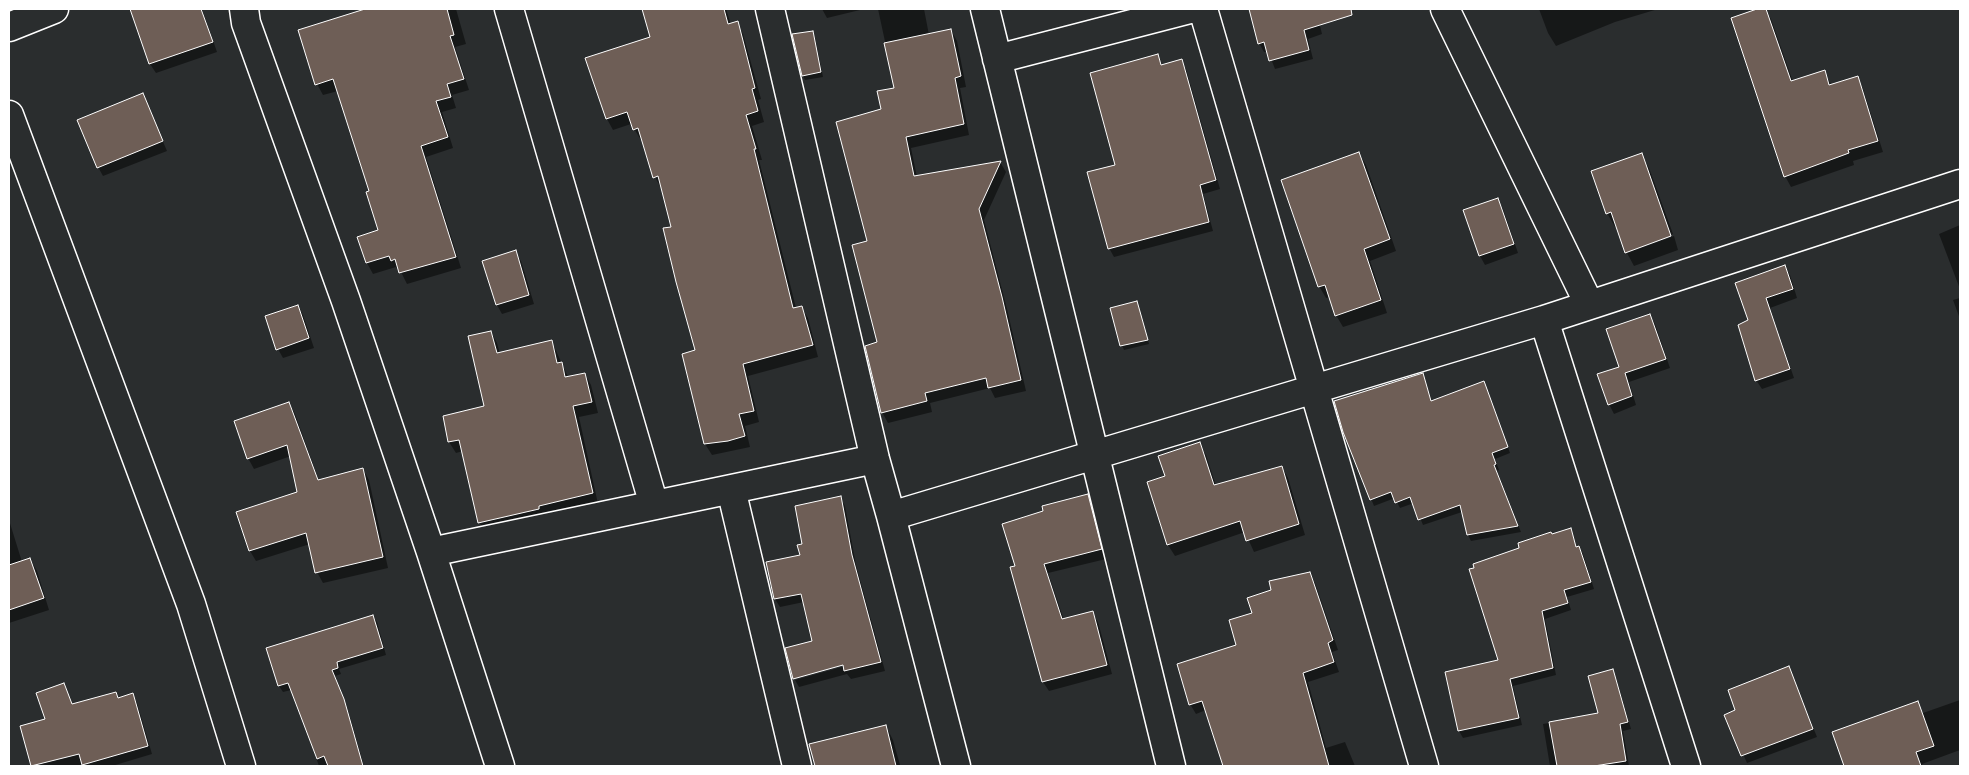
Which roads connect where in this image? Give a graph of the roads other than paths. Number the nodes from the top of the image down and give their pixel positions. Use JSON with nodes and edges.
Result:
{"nodes":[{"id":1,"x":54,"y":9,"type":"edge"},
{"id":2,"x":244,"y":9,"type":"edge"},
{"id":3,"x":509,"y":9,"type":"edge"},
{"id":4,"x":770,"y":9,"type":"edge"},
{"id":5,"x":985,"y":9,"type":"edge"},
{"id":6,"x":1190,"y":9,"type":"edge"},
{"id":7,"x":1203,"y":9,"type":"edge"},
{"id":8,"x":1445,"y":9,"type":"edge"},
{"id":9,"x":9,"y":27,"type":"edge"},
{"id":10,"x":997,"y":59,"type":"junction"},
{"id":11,"x":9,"y":115,"type":"edge"},
{"id":12,"x":1960,"y":184,"type":"edge"},
{"id":13,"x":1589,"y":304,"type":"junction"},
{"id":14,"x":1544,"y":320,"type":"junction"},
{"id":15,"x":1314,"y":388,"type":"junction"},
{"id":16,"x":1095,"y":455,"type":"junction"},
{"id":17,"x":875,"y":459,"type":"junction"},
{"id":18,"x":731,"y":489,"type":"junction"},
{"id":19,"x":654,"y":505,"type":"junction"},
{"id":20,"x":891,"y":516,"type":"junction"},
{"id":21,"x":431,"y":552,"type":"junction"},
{"id":22,"x":241,"y":766,"type":"edge"},
{"id":23,"x":500,"y":766,"type":"edge"},
{"id":24,"x":797,"y":766,"type":"edge"},
{"id":25,"x":956,"y":766,"type":"edge"},
{"id":26,"x":1170,"y":766,"type":"edge"},
{"id":27,"x":1424,"y":766,"type":"edge"},
{"id":28,"x":1686,"y":766,"type":"edge"}],
"edges":[{"from":1,"to":9,"type":"street"},
{"from":2,"to":21,"type":"street"},
{"from":3,"to":19,"type":"street"},
{"from":4,"to":17,"type":"street"},
{"from":5,"to":10,"type":"street"},
{"from":6,"to":10,"type":"street"},
{"from":7,"to":15,"type":"street"},
{"from":8,"to":13,"type":"street"},
{"from":10,"to":16,"type":"street"},
{"from":11,"to":22,"type":"street"},
{"from":12,"to":13,"type":"street"},
{"from":13,"to":14,"type":"street"},
{"from":14,"to":15,"type":"street"},
{"from":14,"to":28,"type":"street"},
{"from":15,"to":16,"type":"street"},
{"from":15,"to":27,"type":"street"},
{"from":16,"to":20,"type":"street"},
{"from":16,"to":26,"type":"street"},
{"from":17,"to":18,"type":"street"},
{"from":17,"to":20,"type":"street"},
{"from":18,"to":19,"type":"street"},
{"from":18,"to":24,"type":"street"},
{"from":19,"to":21,"type":"street"},
{"from":20,"to":25,"type":"street"},
{"from":21,"to":23,"type":"street"}]}
